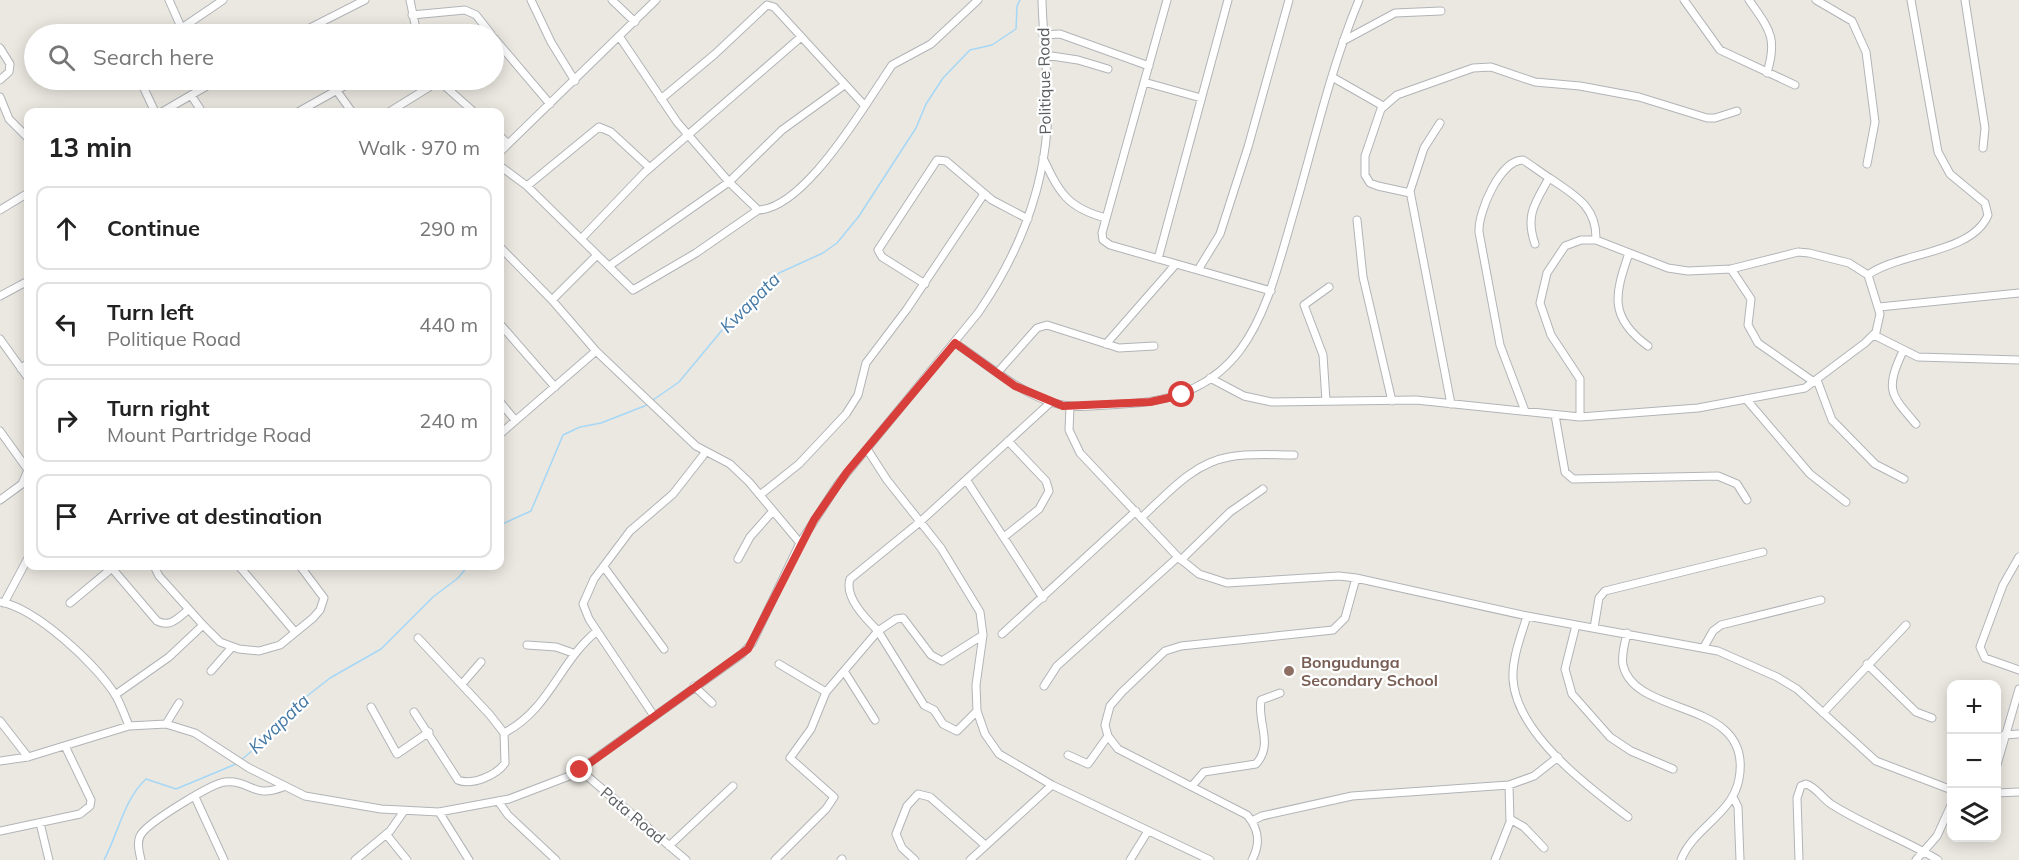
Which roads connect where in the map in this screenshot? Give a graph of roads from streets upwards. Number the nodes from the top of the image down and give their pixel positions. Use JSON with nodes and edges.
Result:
{"nodes":[{"id":1,"x":169,"y":0,"type":"edge"},
{"id":2,"x":223,"y":0,"type":"edge"},
{"id":3,"x":365,"y":0,"type":"edge"},
{"id":4,"x":410,"y":0,"type":"edge"},
{"id":5,"x":531,"y":0,"type":"edge"},
{"id":6,"x":612,"y":0,"type":"edge"},
{"id":7,"x":656,"y":0,"type":"edge"},
{"id":8,"x":978,"y":0,"type":"edge"},
{"id":9,"x":1042,"y":0,"type":"edge"},
{"id":10,"x":1167,"y":0,"type":"edge"},
{"id":11,"x":1228,"y":0,"type":"edge"},
{"id":12,"x":1289,"y":0,"type":"edge"},
{"id":13,"x":1359,"y":0,"type":"edge"},
{"id":14,"x":1684,"y":0,"type":"edge"},
{"id":15,"x":1749,"y":0,"type":"edge"},
{"id":16,"x":1816,"y":0,"type":"edge"},
{"id":17,"x":1911,"y":0,"type":"edge"},
{"id":18,"x":1965,"y":0,"type":"edge"},
{"id":19,"x":772,"y":3,"type":"edge"},
{"id":20,"x":1441,"y":11,"type":"dead end"},
{"id":21,"x":412,"y":15,"type":"junction"},
{"id":22,"x":635,"y":22,"type":"junction"},
{"id":23,"x":181,"y":24,"type":"edge"},
{"id":24,"x":187,"y":24,"type":"edge"},
{"id":25,"x":318,"y":24,"type":"edge"},
{"id":26,"x":414,"y":24,"type":"edge"},
{"id":27,"x":483,"y":24,"type":"edge"},
{"id":28,"x":1043,"y":35,"type":"junction"},
{"id":29,"x":619,"y":36,"type":"junction"},
{"id":30,"x":801,"y":37,"type":"junction"},
{"id":31,"x":1343,"y":41,"type":"junction"},
{"id":32,"x":0,"y":48,"type":"edge"},
{"id":33,"x":504,"y":50,"type":"edge"},
{"id":34,"x":1044,"y":55,"type":"junction"},
{"id":35,"x":1149,"y":66,"type":"junction"},
{"id":36,"x":1108,"y":69,"type":"dead end"},
{"id":37,"x":1767,"y":73,"type":"junction"},
{"id":38,"x":1332,"y":77,"type":"junction"},
{"id":39,"x":0,"y":80,"type":"edge"},
{"id":40,"x":575,"y":81,"type":"junction"},
{"id":41,"x":1144,"y":82,"type":"junction"},
{"id":42,"x":1795,"y":85,"type":"dead end"},
{"id":43,"x":843,"y":86,"type":"junction"},
{"id":44,"x":145,"y":90,"type":"edge"},
{"id":45,"x":200,"y":90,"type":"edge"},
{"id":46,"x":334,"y":90,"type":"edge"},
{"id":47,"x":337,"y":90,"type":"edge"},
{"id":48,"x":423,"y":90,"type":"edge"},
{"id":49,"x":450,"y":90,"type":"edge"},
{"id":50,"x":191,"y":95,"type":"junction"},
{"id":51,"x":0,"y":97,"type":"edge"},
{"id":52,"x":1201,"y":98,"type":"junction"},
{"id":53,"x":661,"y":99,"type":"junction"},
{"id":54,"x":550,"y":104,"type":"junction"},
{"id":55,"x":865,"y":106,"type":"junction"},
{"id":56,"x":1383,"y":106,"type":"junction"},
{"id":57,"x":153,"y":108,"type":"edge"},
{"id":58,"x":169,"y":108,"type":"edge"},
{"id":59,"x":199,"y":108,"type":"edge"},
{"id":60,"x":305,"y":108,"type":"edge"},
{"id":61,"x":349,"y":108,"type":"edge"},
{"id":62,"x":395,"y":108,"type":"edge"},
{"id":63,"x":470,"y":108,"type":"edge"},
{"id":64,"x":1737,"y":111,"type":"dead end"},
{"id":65,"x":1440,"y":123,"type":"dead end"},
{"id":66,"x":24,"y":134,"type":"edge"},
{"id":67,"x":688,"y":135,"type":"junction"},
{"id":68,"x":504,"y":140,"type":"edge"},
{"id":69,"x":507,"y":143,"type":"junction"},
{"id":70,"x":504,"y":147,"type":"edge"},
{"id":71,"x":1983,"y":148,"type":"dead end"},
{"id":72,"x":1042,"y":158,"type":"junction"},
{"id":73,"x":1867,"y":164,"type":"dead end"},
{"id":74,"x":650,"y":168,"type":"junction"},
{"id":75,"x":504,"y":169,"type":"edge"},
{"id":76,"x":1549,"y":178,"type":"junction"},
{"id":77,"x":729,"y":182,"type":"junction"},
{"id":78,"x":527,"y":186,"type":"junction"},
{"id":79,"x":1410,"y":193,"type":"junction"},
{"id":80,"x":984,"y":194,"type":"junction"},
{"id":81,"x":24,"y":195,"type":"edge"},
{"id":82,"x":0,"y":210,"type":"edge"},
{"id":83,"x":758,"y":210,"type":"junction"},
{"id":84,"x":1106,"y":218,"type":"junction"},
{"id":85,"x":1028,"y":219,"type":"junction"},
{"id":86,"x":1357,"y":220,"type":"dead end"},
{"id":87,"x":581,"y":239,"type":"junction"},
{"id":88,"x":1596,"y":240,"type":"junction"},
{"id":89,"x":1535,"y":244,"type":"dead end"},
{"id":90,"x":504,"y":251,"type":"edge"},
{"id":91,"x":1629,"y":253,"type":"junction"},
{"id":92,"x":597,"y":255,"type":"junction"},
{"id":93,"x":1158,"y":259,"type":"junction"},
{"id":94,"x":1176,"y":264,"type":"junction"},
{"id":95,"x":609,"y":266,"type":"junction"},
{"id":96,"x":1731,"y":269,"type":"junction"},
{"id":97,"x":1198,"y":270,"type":"junction"},
{"id":98,"x":1868,"y":275,"type":"junction"},
{"id":99,"x":24,"y":283,"type":"edge"},
{"id":100,"x":925,"y":284,"type":"junction"},
{"id":101,"x":1329,"y":288,"type":"dead end"},
{"id":102,"x":1271,"y":291,"type":"junction"},
{"id":103,"x":2019,"y":294,"type":"edge"},
{"id":104,"x":0,"y":296,"type":"edge"},
{"id":105,"x":552,"y":300,"type":"junction"},
{"id":106,"x":1880,"y":307,"type":"junction"},
{"id":107,"x":504,"y":329,"type":"edge"},
{"id":108,"x":1874,"y":335,"type":"junction"},
{"id":109,"x":0,"y":339,"type":"edge"},
{"id":110,"x":955,"y":343,"type":"junction"},
{"id":111,"x":1106,"y":344,"type":"junction"},
{"id":112,"x":1154,"y":346,"type":"dead end"},
{"id":113,"x":1648,"y":346,"type":"dead end"},
{"id":114,"x":596,"y":351,"type":"junction"},
{"id":115,"x":1903,"y":351,"type":"junction"},
{"id":116,"x":2019,"y":360,"type":"edge"},
{"id":117,"x":24,"y":366,"type":"edge"},
{"id":118,"x":21,"y":369,"type":"junction"},
{"id":119,"x":998,"y":372,"type":"junction"},
{"id":120,"x":24,"y":373,"type":"edge"},
{"id":121,"x":1210,"y":378,"type":"junction"},
{"id":122,"x":1816,"y":381,"type":"junction"},
{"id":123,"x":555,"y":387,"type":"junction"},
{"id":124,"x":1746,"y":399,"type":"junction"},
{"id":125,"x":1326,"y":401,"type":"junction"},
{"id":126,"x":1392,"y":401,"type":"junction"},
{"id":127,"x":1051,"y":402,"type":"junction"},
{"id":128,"x":1451,"y":404,"type":"junction"},
{"id":129,"x":504,"y":407,"type":"edge"},
{"id":130,"x":1070,"y":407,"type":"junction"},
{"id":131,"x":1525,"y":411,"type":"junction"},
{"id":132,"x":1556,"y":415,"type":"junction"},
{"id":133,"x":1580,"y":417,"type":"junction"},
{"id":134,"x":515,"y":420,"type":"junction"},
{"id":135,"x":1916,"y":424,"type":"dead end"},
{"id":136,"x":504,"y":430,"type":"edge"},
{"id":137,"x":0,"y":431,"type":"edge"},
{"id":138,"x":1008,"y":441,"type":"junction"},
{"id":139,"x":867,"y":449,"type":"junction"},
{"id":140,"x":705,"y":453,"type":"junction"},
{"id":141,"x":1294,"y":455,"type":"dead end"},
{"id":142,"x":24,"y":464,"type":"edge"},
{"id":143,"x":24,"y":479,"type":"edge"},
{"id":144,"x":1904,"y":479,"type":"dead end"},
{"id":145,"x":967,"y":481,"type":"junction"},
{"id":146,"x":1263,"y":489,"type":"dead end"},
{"id":147,"x":760,"y":495,"type":"junction"},
{"id":148,"x":0,"y":500,"type":"edge"},
{"id":149,"x":1748,"y":500,"type":"dead end"},
{"id":150,"x":1846,"y":502,"type":"dead end"},
{"id":151,"x":772,"y":512,"type":"junction"},
{"id":152,"x":1139,"y":514,"type":"junction"},
{"id":153,"x":921,"y":521,"type":"junction"},
{"id":154,"x":1004,"y":537,"type":"junction"},
{"id":155,"x":800,"y":543,"type":"junction"},
{"id":156,"x":1762,"y":552,"type":"dead end"},
{"id":157,"x":2019,"y":557,"type":"edge"},
{"id":158,"x":738,"y":559,"type":"dead end"},
{"id":159,"x":1180,"y":559,"type":"junction"},
{"id":160,"x":24,"y":565,"type":"edge"},
{"id":161,"x":604,"y":567,"type":"junction"},
{"id":162,"x":108,"y":570,"type":"edge"},
{"id":163,"x":114,"y":570,"type":"edge"},
{"id":164,"x":156,"y":570,"type":"edge"},
{"id":165,"x":242,"y":570,"type":"edge"},
{"id":166,"x":303,"y":570,"type":"edge"},
{"id":167,"x":1356,"y":578,"type":"junction"},
{"id":168,"x":1043,"y":598,"type":"junction"},
{"id":169,"x":1821,"y":600,"type":"dead end"},
{"id":170,"x":2,"y":603,"type":"edge"},
{"id":171,"x":70,"y":603,"type":"dead end"},
{"id":172,"x":188,"y":610,"type":"junction"},
{"id":173,"x":1527,"y":616,"type":"junction"},
{"id":174,"x":203,"y":625,"type":"junction"},
{"id":175,"x":1576,"y":625,"type":"junction"},
{"id":176,"x":1906,"y":625,"type":"dead end"},
{"id":177,"x":1594,"y":628,"type":"junction"},
{"id":178,"x":597,"y":631,"type":"junction"},
{"id":179,"x":878,"y":631,"type":"junction"},
{"id":180,"x":295,"y":632,"type":"junction"},
{"id":181,"x":1627,"y":633,"type":"junction"},
{"id":182,"x":1002,"y":634,"type":"dead end"},
{"id":183,"x":983,"y":635,"type":"junction"},
{"id":184,"x":418,"y":638,"type":"dead end"},
{"id":185,"x":527,"y":645,"type":"dead end"},
{"id":186,"x":232,"y":647,"type":"junction"},
{"id":187,"x":1704,"y":647,"type":"junction"},
{"id":188,"x":664,"y":649,"type":"dead end"},
{"id":189,"x":573,"y":653,"type":"junction"},
{"id":190,"x":481,"y":662,"type":"dead end"},
{"id":191,"x":779,"y":664,"type":"dead end"},
{"id":192,"x":1867,"y":664,"type":"junction"},
{"id":193,"x":2019,"y":670,"type":"edge"},
{"id":194,"x":211,"y":671,"type":"dead end"},
{"id":195,"x":844,"y":671,"type":"junction"},
{"id":196,"x":462,"y":684,"type":"junction"},
{"id":197,"x":694,"y":686,"type":"junction"},
{"id":198,"x":1044,"y":686,"type":"dead end"},
{"id":199,"x":2019,"y":688,"type":"edge"},
{"id":200,"x":826,"y":692,"type":"junction"},
{"id":201,"x":1280,"y":693,"type":"dead end"},
{"id":202,"x":115,"y":695,"type":"junction"},
{"id":203,"x":179,"y":703,"type":"dead end"},
{"id":204,"x":712,"y":704,"type":"dead end"},
{"id":205,"x":371,"y":707,"type":"dead end"},
{"id":206,"x":977,"y":711,"type":"junction"},
{"id":207,"x":414,"y":712,"type":"dead end"},
{"id":208,"x":1823,"y":713,"type":"junction"},
{"id":209,"x":654,"y":716,"type":"junction"},
{"id":210,"x":1932,"y":718,"type":"dead end"},
{"id":211,"x":875,"y":720,"type":"dead end"},
{"id":212,"x":0,"y":722,"type":"edge"},
{"id":213,"x":166,"y":724,"type":"junction"},
{"id":214,"x":129,"y":726,"type":"junction"},
{"id":215,"x":429,"y":732,"type":"junction"},
{"id":216,"x":504,"y":733,"type":"junction"},
{"id":217,"x":2019,"y":734,"type":"edge"},
{"id":218,"x":2004,"y":735,"type":"junction"},
{"id":219,"x":1108,"y":736,"type":"junction"},
{"id":220,"x":65,"y":746,"type":"junction"},
{"id":221,"x":2001,"y":747,"type":"edge"},
{"id":222,"x":1068,"y":755,"type":"dead end"},
{"id":223,"x":28,"y":757,"type":"junction"},
{"id":224,"x":1558,"y":757,"type":"junction"},
{"id":225,"x":0,"y":761,"type":"edge"},
{"id":226,"x":1673,"y":769,"type":"dead end"},
{"id":227,"x":580,"y":770,"type":"junction"},
{"id":228,"x":1052,"y":785,"type":"junction"},
{"id":229,"x":1509,"y":785,"type":"junction"},
{"id":230,"x":733,"y":786,"type":"dead end"},
{"id":231,"x":1192,"y":786,"type":"junction"},
{"id":232,"x":283,"y":787,"type":"junction"},
{"id":233,"x":1947,"y":788,"type":"edge"},
{"id":234,"x":2019,"y":792,"type":"edge"},
{"id":235,"x":2001,"y":793,"type":"edge"},
{"id":236,"x":195,"y":797,"type":"junction"},
{"id":237,"x":1733,"y":797,"type":"junction"},
{"id":238,"x":498,"y":801,"type":"junction"},
{"id":239,"x":404,"y":811,"type":"junction"},
{"id":240,"x":439,"y":812,"type":"junction"},
{"id":241,"x":1947,"y":814,"type":"edge"},
{"id":242,"x":1628,"y":817,"type":"dead end"},
{"id":243,"x":1510,"y":819,"type":"junction"},
{"id":244,"x":1252,"y":821,"type":"junction"},
{"id":245,"x":40,"y":823,"type":"junction"},
{"id":246,"x":0,"y":831,"type":"edge"},
{"id":247,"x":1148,"y":831,"type":"junction"},
{"id":248,"x":386,"y":834,"type":"junction"},
{"id":249,"x":985,"y":845,"type":"junction"},
{"id":250,"x":669,"y":846,"type":"junction"},
{"id":251,"x":1544,"y":848,"type":"dead end"},
{"id":252,"x":1924,"y":850,"type":"junction"},
{"id":253,"x":49,"y":860,"type":"edge"},
{"id":254,"x":141,"y":860,"type":"edge"},
{"id":255,"x":224,"y":860,"type":"edge"},
{"id":256,"x":355,"y":860,"type":"edge"},
{"id":257,"x":407,"y":860,"type":"edge"},
{"id":258,"x":469,"y":860,"type":"edge"},
{"id":259,"x":556,"y":860,"type":"edge"},
{"id":260,"x":686,"y":860,"type":"edge"},
{"id":261,"x":775,"y":860,"type":"edge"},
{"id":262,"x":915,"y":860,"type":"edge"},
{"id":263,"x":970,"y":860,"type":"edge"},
{"id":264,"x":1130,"y":860,"type":"edge"},
{"id":265,"x":1210,"y":860,"type":"edge"},
{"id":266,"x":1252,"y":860,"type":"edge"},
{"id":267,"x":1495,"y":860,"type":"edge"},
{"id":268,"x":1681,"y":860,"type":"edge"},
{"id":269,"x":1740,"y":860,"type":"edge"},
{"id":270,"x":1799,"y":860,"type":"edge"},
{"id":271,"x":1916,"y":860,"type":"edge"},
{"id":272,"x":1938,"y":860,"type":"edge"}],
"edges":[{"from":1,"to":23,"type":"street"},
{"from":2,"to":24,"type":"street"},
{"from":3,"to":25,"type":"street"},
{"from":4,"to":21,"type":"street"},
{"from":5,"to":40,"type":"street"},
{"from":6,"to":22,"type":"street"},
{"from":7,"to":22,"type":"street"},
{"from":8,"to":55,"type":"street"},
{"from":9,"to":28,"type":"street","name":"Politique Road"},
{"from":10,"to":35,"type":"street"},
{"from":11,"to":52,"type":"street"},
{"from":12,"to":97,"type":"street"},
{"from":13,"to":31,"type":"street"},
{"from":14,"to":37,"type":"street"},
{"from":15,"to":37,"type":"street"},
{"from":16,"to":73,"type":"street"},
{"from":17,"to":98,"type":"street"},
{"from":18,"to":71,"type":"street"},
{"from":19,"to":30,"type":"street"},
{"from":19,"to":53,"type":"street"},
{"from":20,"to":31,"type":"street"},
{"from":21,"to":26,"type":"street"},
{"from":21,"to":27,"type":"street"},
{"from":22,"to":29,"type":"street"},
{"from":28,"to":34,"type":"street","name":"Politique Road"},
{"from":28,"to":35,"type":"street"},
{"from":29,"to":40,"type":"street"},
{"from":29,"to":53,"type":"street"},
{"from":30,"to":43,"type":"street"},
{"from":30,"to":67,"type":"street"},
{"from":31,"to":38,"type":"street"},
{"from":32,"to":39,"type":"street"},
{"from":33,"to":54,"type":"street"},
{"from":34,"to":36,"type":"street"},
{"from":34,"to":72,"type":"street","name":"Politique Road"},
{"from":35,"to":41,"type":"street"},
{"from":37,"to":42,"type":"street"},
{"from":38,"to":56,"type":"street"},
{"from":38,"to":102,"type":"street"},
{"from":40,"to":54,"type":"street"},
{"from":41,"to":52,"type":"street"},
{"from":41,"to":84,"type":"street"},
{"from":43,"to":55,"type":"street"},
{"from":43,"to":77,"type":"street"},
{"from":44,"to":57,"type":"street"},
{"from":45,"to":50,"type":"street"},
{"from":46,"to":60,"type":"street"},
{"from":47,"to":61,"type":"street"},
{"from":48,"to":62,"type":"street"},
{"from":49,"to":63,"type":"street"},
{"from":50,"to":58,"type":"street"},
{"from":50,"to":59,"type":"street"},
{"from":51,"to":66,"type":"street"},
{"from":52,"to":93,"type":"street"},
{"from":53,"to":67,"type":"street"},
{"from":54,"to":69,"type":"street"},
{"from":55,"to":83,"type":"street"},
{"from":56,"to":64,"type":"street"},
{"from":56,"to":79,"type":"street"},
{"from":65,"to":79,"type":"street"},
{"from":67,"to":74,"type":"street"},
{"from":67,"to":77,"type":"street"},
{"from":68,"to":69,"type":"street"},
{"from":69,"to":70,"type":"street"},
{"from":72,"to":84,"type":"street"},
{"from":72,"to":85,"type":"street","name":"Politique Road"},
{"from":74,"to":78,"type":"street"},
{"from":74,"to":87,"type":"street"},
{"from":75,"to":78,"type":"street"},
{"from":76,"to":88,"type":"street"},
{"from":76,"to":89,"type":"street"},
{"from":76,"to":131,"type":"street"},
{"from":77,"to":83,"type":"street"},
{"from":77,"to":95,"type":"street"},
{"from":78,"to":87,"type":"street"},
{"from":79,"to":128,"type":"street"},
{"from":80,"to":85,"type":"street"},
{"from":80,"to":100,"type":"street"},
{"from":80,"to":100,"type":"street"},
{"from":81,"to":82,"type":"street"},
{"from":83,"to":95,"type":"street"},
{"from":84,"to":93,"type":"street"},
{"from":85,"to":110,"type":"street","name":"Politique Road"},
{"from":86,"to":126,"type":"street"},
{"from":87,"to":92,"type":"street"},
{"from":88,"to":91,"type":"street"},
{"from":88,"to":133,"type":"street"},
{"from":90,"to":105,"type":"street"},
{"from":91,"to":96,"type":"street"},
{"from":91,"to":113,"type":"street"},
{"from":92,"to":95,"type":"street"},
{"from":92,"to":105,"type":"street"},
{"from":93,"to":94,"type":"street"},
{"from":94,"to":97,"type":"street"},
{"from":94,"to":111,"type":"street"},
{"from":96,"to":98,"type":"street"},
{"from":96,"to":122,"type":"street"},
{"from":97,"to":102,"type":"street"},
{"from":98,"to":106,"type":"street"},
{"from":99,"to":104,"type":"street"},
{"from":100,"to":147,"type":"street"},
{"from":101,"to":125,"type":"street"},
{"from":102,"to":121,"type":"street"},
{"from":103,"to":106,"type":"street"},
{"from":105,"to":114,"type":"street"},
{"from":106,"to":108,"type":"street"},
{"from":107,"to":123,"type":"street"},
{"from":108,"to":115,"type":"street"},
{"from":108,"to":122,"type":"street"},
{"from":109,"to":118,"type":"street"},
{"from":110,"to":119,"type":"street"},
{"from":110,"to":139,"type":"street","name":"Politique Road"},
{"from":111,"to":112,"type":"street"},
{"from":111,"to":119,"type":"street"},
{"from":114,"to":123,"type":"street"},
{"from":114,"to":140,"type":"street"},
{"from":115,"to":116,"type":"street"},
{"from":115,"to":135,"type":"street"},
{"from":117,"to":118,"type":"street"},
{"from":118,"to":120,"type":"street"},
{"from":119,"to":127,"type":"street"},
{"from":121,"to":125,"type":"street"},
{"from":121,"to":130,"type":"street"},
{"from":122,"to":124,"type":"street"},
{"from":122,"to":144,"type":"street"},
{"from":123,"to":134,"type":"street"},
{"from":124,"to":133,"type":"street"},
{"from":124,"to":150,"type":"street"},
{"from":125,"to":126,"type":"street"},
{"from":126,"to":128,"type":"street"},
{"from":127,"to":130,"type":"street"},
{"from":127,"to":138,"type":"street"},
{"from":128,"to":131,"type":"street"},
{"from":129,"to":134,"type":"street"},
{"from":130,"to":152,"type":"street"},
{"from":131,"to":132,"type":"street"},
{"from":132,"to":133,"type":"street"},
{"from":132,"to":149,"type":"street"},
{"from":134,"to":136,"type":"street"},
{"from":137,"to":142,"type":"street"},
{"from":138,"to":145,"type":"street"},
{"from":138,"to":154,"type":"street"},
{"from":139,"to":153,"type":"street"},
{"from":139,"to":155,"type":"street","name":"Politique Road"},
{"from":140,"to":147,"type":"street"},
{"from":140,"to":161,"type":"street"},
{"from":141,"to":152,"type":"street"},
{"from":143,"to":148,"type":"street"},
{"from":145,"to":153,"type":"street"},
{"from":145,"to":154,"type":"street"},
{"from":146,"to":159,"type":"street"},
{"from":147,"to":151,"type":"street"},
{"from":151,"to":155,"type":"street"},
{"from":151,"to":158,"type":"street"},
{"from":152,"to":159,"type":"street"},
{"from":152,"to":168,"type":"street"},
{"from":153,"to":179,"type":"street"},
{"from":153,"to":183,"type":"street"},
{"from":154,"to":168,"type":"street"},
{"from":155,"to":197,"type":"street","name":"Politique Road"},
{"from":156,"to":177,"type":"street"},
{"from":157,"to":193,"type":"street"},
{"from":159,"to":167,"type":"street"},
{"from":159,"to":198,"type":"street"},
{"from":160,"to":170,"type":"street"},
{"from":161,"to":178,"type":"street"},
{"from":161,"to":188,"type":"street"},
{"from":162,"to":171,"type":"street"},
{"from":163,"to":172,"type":"street"},
{"from":164,"to":172,"type":"street"},
{"from":165,"to":180,"type":"street"},
{"from":166,"to":180,"type":"street"},
{"from":167,"to":173,"type":"street"},
{"from":167,"to":219,"type":"street"},
{"from":168,"to":182,"type":"street"},
{"from":169,"to":187,"type":"street"},
{"from":170,"to":202,"type":"street"},
{"from":172,"to":174,"type":"street"},
{"from":173,"to":175,"type":"street"},
{"from":173,"to":224,"type":"street"},
{"from":174,"to":186,"type":"street"},
{"from":174,"to":202,"type":"street"},
{"from":175,"to":177,"type":"street"},
{"from":175,"to":226,"type":"street"},
{"from":176,"to":192,"type":"street"},
{"from":177,"to":181,"type":"street"},
{"from":178,"to":189,"type":"street"},
{"from":178,"to":209,"type":"street"},
{"from":179,"to":183,"type":"street"},
{"from":179,"to":195,"type":"street"},
{"from":179,"to":206,"type":"street"},
{"from":180,"to":186,"type":"street"},
{"from":181,"to":187,"type":"street"},
{"from":181,"to":237,"type":"street"},
{"from":183,"to":206,"type":"street"},
{"from":184,"to":196,"type":"street"},
{"from":185,"to":189,"type":"street"},
{"from":186,"to":194,"type":"street"},
{"from":187,"to":208,"type":"street"},
{"from":189,"to":216,"type":"street"},
{"from":190,"to":196,"type":"street"},
{"from":191,"to":200,"type":"street"},
{"from":192,"to":208,"type":"street"},
{"from":192,"to":210,"type":"street"},
{"from":195,"to":200,"type":"street"},
{"from":195,"to":211,"type":"street"},
{"from":196,"to":216,"type":"street"},
{"from":197,"to":204,"type":"street"},
{"from":197,"to":209,"type":"street"},
{"from":199,"to":218,"type":"street"},
{"from":200,"to":261,"type":"street"},
{"from":201,"to":231,"type":"street"},
{"from":202,"to":214,"type":"street"},
{"from":203,"to":213,"type":"street"},
{"from":205,"to":215,"type":"street"},
{"from":206,"to":228,"type":"street"},
{"from":207,"to":215,"type":"street"},
{"from":208,"to":233,"type":"street"},
{"from":209,"to":227,"type":"street"},
{"from":212,"to":223,"type":"street"},
{"from":213,"to":214,"type":"street"},
{"from":213,"to":232,"type":"street"},
{"from":214,"to":220,"type":"street"},
{"from":215,"to":216,"type":"street"},
{"from":217,"to":218,"type":"street"},
{"from":218,"to":221,"type":"street"},
{"from":219,"to":222,"type":"street"},
{"from":219,"to":231,"type":"street"},
{"from":220,"to":223,"type":"street"},
{"from":220,"to":245,"type":"street"},
{"from":223,"to":225,"type":"street"},
{"from":224,"to":229,"type":"street"},
{"from":224,"to":242,"type":"street"},
{"from":227,"to":238,"type":"street"},
{"from":227,"to":250,"type":"street","name":"Pata Road"},
{"from":228,"to":247,"type":"street"},
{"from":228,"to":249,"type":"street"},
{"from":229,"to":243,"type":"street"},
{"from":229,"to":244,"type":"street"},
{"from":230,"to":250,"type":"street"},
{"from":231,"to":244,"type":"street"},
{"from":232,"to":236,"type":"street"},
{"from":232,"to":239,"type":"street"},
{"from":234,"to":235,"type":"street"},
{"from":236,"to":254,"type":"street"},
{"from":236,"to":255,"type":"street"},
{"from":237,"to":268,"type":"street"},
{"from":237,"to":269,"type":"street"},
{"from":238,"to":240,"type":"street"},
{"from":238,"to":259,"type":"street"},
{"from":239,"to":240,"type":"street"},
{"from":239,"to":248,"type":"street"},
{"from":240,"to":258,"type":"street"},
{"from":241,"to":252,"type":"street"},
{"from":243,"to":251,"type":"street"},
{"from":243,"to":267,"type":"street"},
{"from":244,"to":266,"type":"street"},
{"from":245,"to":246,"type":"street"},
{"from":245,"to":253,"type":"street"},
{"from":247,"to":264,"type":"street"},
{"from":247,"to":265,"type":"street"},
{"from":248,"to":256,"type":"street"},
{"from":248,"to":257,"type":"street"},
{"from":249,"to":262,"type":"street"},
{"from":249,"to":263,"type":"street"},
{"from":250,"to":260,"type":"street","name":"Pata Road"},
{"from":252,"to":270,"type":"street"},
{"from":252,"to":271,"type":"street"},
{"from":252,"to":272,"type":"street"}]}
